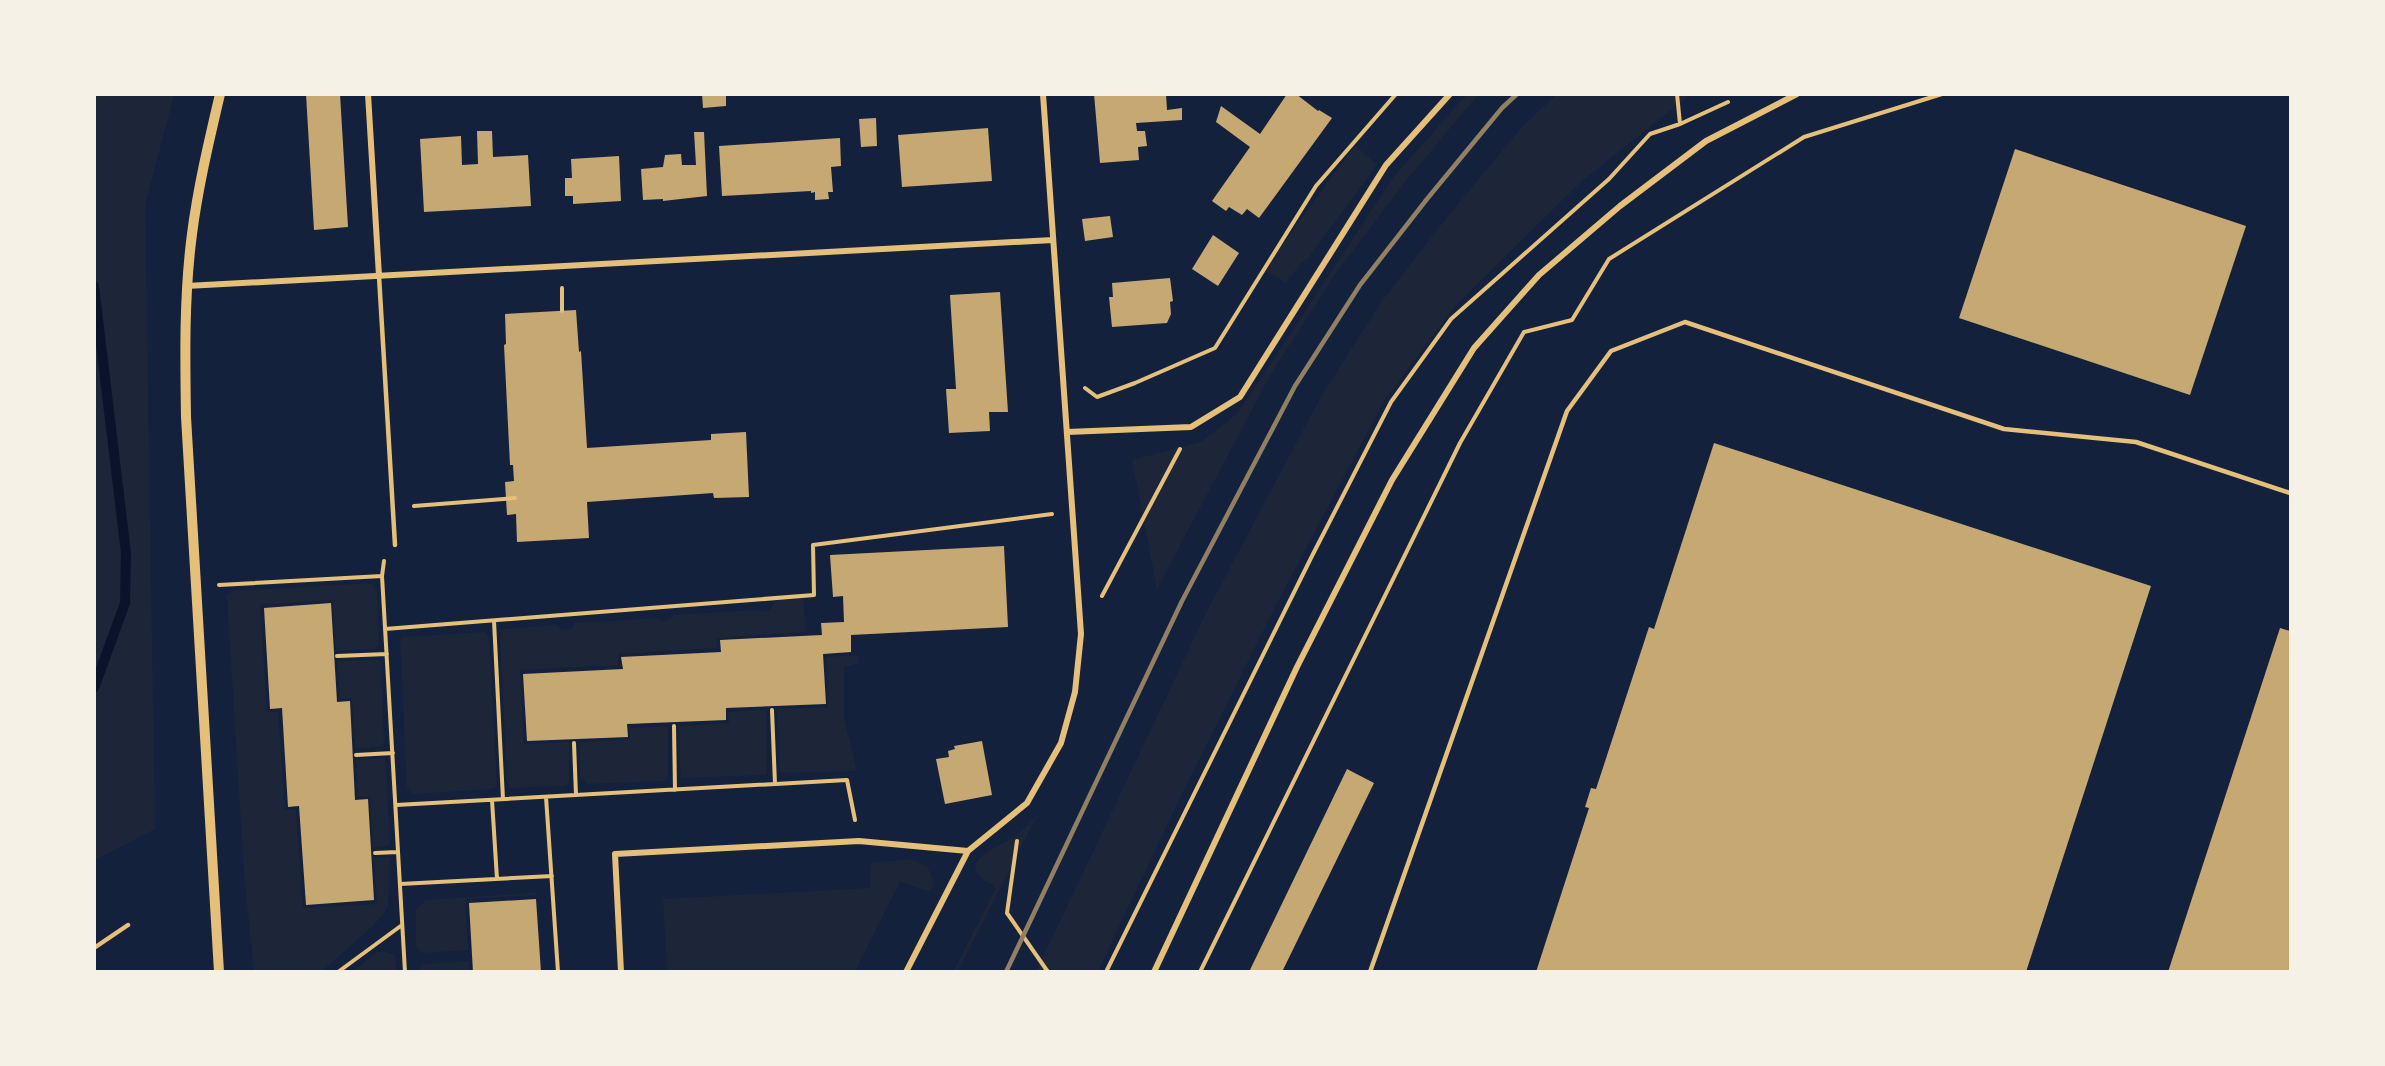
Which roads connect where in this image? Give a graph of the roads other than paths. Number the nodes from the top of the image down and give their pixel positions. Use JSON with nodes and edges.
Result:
{"nodes":[{"id":1,"x":220,"y":94,"type":"edge"},
{"id":2,"x":368,"y":94,"type":"edge"},
{"id":3,"x":1043,"y":94,"type":"edge"},
{"id":4,"x":1450,"y":94,"type":"edge"},
{"id":5,"x":1797,"y":94,"type":"edge"},
{"id":6,"x":1053,"y":240,"type":"junction"},
{"id":7,"x":379,"y":276,"type":"junction"},
{"id":8,"x":186,"y":286,"type":"junction"},
{"id":9,"x":1067,"y":432,"type":"junction"},
{"id":10,"x":2290,"y":493,"type":"edge"},
{"id":11,"x":395,"y":545,"type":"dead end"},
{"id":12,"x":968,"y":851,"type":"junction"},
{"id":13,"x":129,"y":925,"type":"dead end"},
{"id":14,"x":94,"y":948,"type":"edge"},
{"id":15,"x":219,"y":972,"type":"edge"},
{"id":16,"x":621,"y":972,"type":"edge"},
{"id":17,"x":906,"y":972,"type":"edge"},
{"id":18,"x":1154,"y":972,"type":"edge"},
{"id":19,"x":1370,"y":972,"type":"edge"}],
"edges":[{"from":1,"to":8,"type":"street"},
{"from":2,"to":7,"type":"street"},
{"from":3,"to":6,"type":"street"},
{"from":4,"to":9,"type":"street"},
{"from":5,"to":18,"type":"street"},
{"from":6,"to":7,"type":"street"},
{"from":6,"to":9,"type":"street"},
{"from":7,"to":8,"type":"street"},
{"from":7,"to":11,"type":"lane"},
{"from":8,"to":15,"type":"street"},
{"from":9,"to":12,"type":"street"},
{"from":10,"to":19,"type":"lane"},
{"from":12,"to":16,"type":"street"},
{"from":12,"to":17,"type":"street"},
{"from":13,"to":14,"type":"lane"}]}
